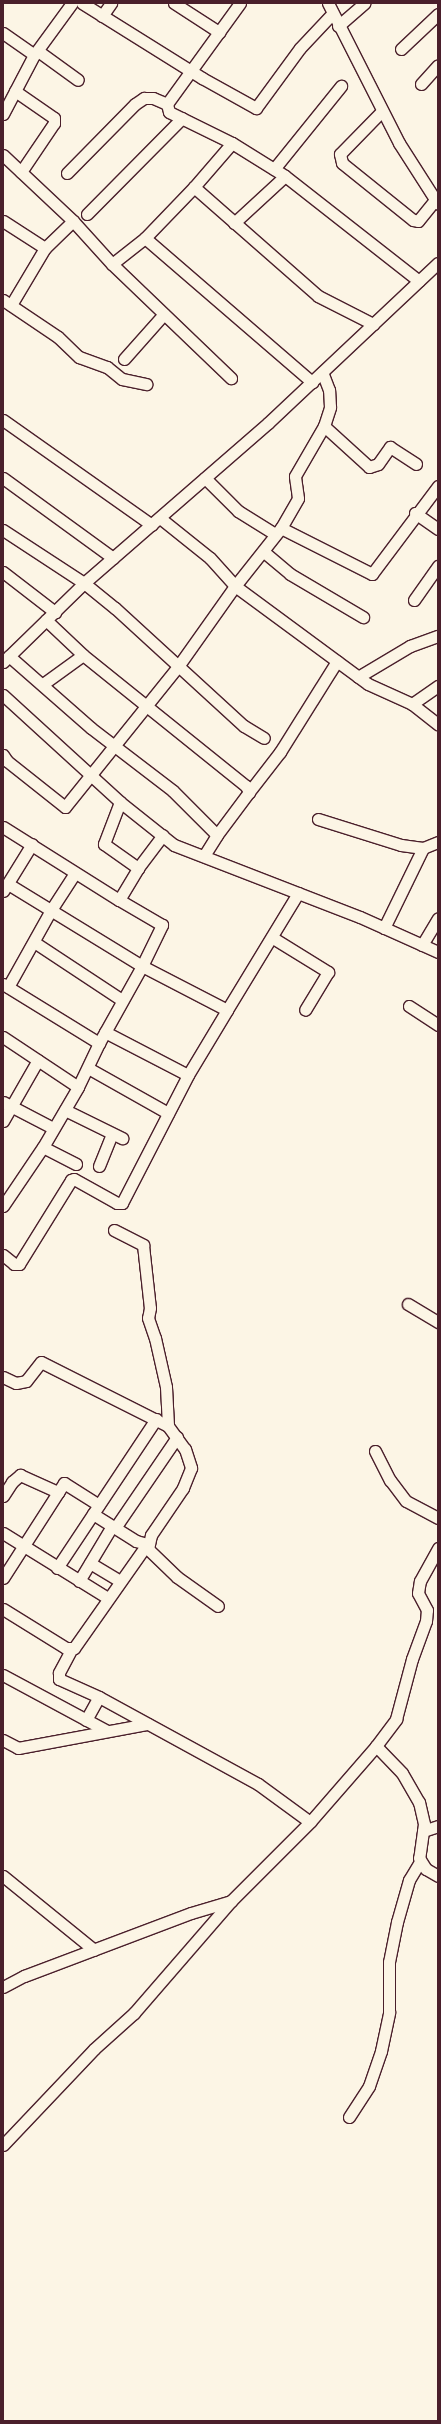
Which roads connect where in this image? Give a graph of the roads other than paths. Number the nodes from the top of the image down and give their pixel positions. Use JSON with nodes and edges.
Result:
{"nodes":[{"id":1,"x":72,"y":3,"type":"edge"},
{"id":2,"x":82,"y":3,"type":"edge"},
{"id":3,"x":111,"y":3,"type":"edge"},
{"id":4,"x":174,"y":3,"type":"edge"},
{"id":5,"x":240,"y":3,"type":"edge"},
{"id":6,"x":328,"y":3,"type":"edge"},
{"id":7,"x":364,"y":3,"type":"edge"},
{"id":8,"x":332,"y":14,"type":"junction"},
{"id":9,"x":438,"y":14,"type":"edge"},
{"id":10,"x":102,"y":16,"type":"junction"},
{"id":11,"x":338,"y":26,"type":"junction"},
{"id":12,"x":218,"y":32,"type":"junction"},
{"id":13,"x":3,"y":33,"type":"edge"},
{"id":14,"x":401,"y":49,"type":"dead end"},
{"id":15,"x":36,"y":53,"type":"junction"},
{"id":16,"x":438,"y":66,"type":"edge"},
{"id":17,"x":191,"y":70,"type":"junction"},
{"id":18,"x":78,"y":80,"type":"dead end"},
{"id":19,"x":421,"y":84,"type":"dead end"},
{"id":20,"x":342,"y":86,"type":"dead end"},
{"id":21,"x":15,"y":91,"type":"junction"},
{"id":22,"x":167,"y":104,"type":"junction"},
{"id":23,"x":382,"y":111,"type":"junction"},
{"id":24,"x":3,"y":114,"type":"edge"},
{"id":25,"x":182,"y":118,"type":"junction"},
{"id":26,"x":232,"y":143,"type":"junction"},
{"id":27,"x":3,"y":155,"type":"edge"},
{"id":28,"x":274,"y":169,"type":"junction"},
{"id":29,"x":20,"y":172,"type":"junction"},
{"id":30,"x":68,"y":174,"type":"dead end"},
{"id":31,"x":285,"y":176,"type":"junction"},
{"id":32,"x":194,"y":187,"type":"junction"},
{"id":33,"x":436,"y":202,"type":"edge"},
{"id":34,"x":87,"y":214,"type":"dead end"},
{"id":35,"x":3,"y":221,"type":"edge"},
{"id":36,"x":73,"y":221,"type":"junction"},
{"id":37,"x":234,"y":223,"type":"junction"},
{"id":38,"x":145,"y":238,"type":"junction"},
{"id":39,"x":45,"y":248,"type":"junction"},
{"id":40,"x":438,"y":263,"type":"edge"},
{"id":41,"x":112,"y":264,"type":"junction"},
{"id":42,"x":419,"y":281,"type":"junction"},
{"id":43,"x":7,"y":303,"type":"edge"},
{"id":44,"x":164,"y":314,"type":"junction"},
{"id":45,"x":373,"y":324,"type":"junction"},
{"id":46,"x":124,"y":359,"type":"dead end"},
{"id":47,"x":322,"y":372,"type":"junction"},
{"id":48,"x":231,"y":378,"type":"dead end"},
{"id":49,"x":312,"y":382,"type":"junction"},
{"id":50,"x":146,"y":384,"type":"dead end"},
{"id":51,"x":3,"y":420,"type":"edge"},
{"id":52,"x":324,"y":426,"type":"junction"},
{"id":53,"x":416,"y":464,"type":"dead end"},
{"id":54,"x":3,"y":478,"type":"edge"},
{"id":55,"x":205,"y":478,"type":"junction"},
{"id":56,"x":438,"y":486,"type":"edge"},
{"id":57,"x":415,"y":513,"type":"junction"},
{"id":58,"x":156,"y":522,"type":"junction"},
{"id":59,"x":438,"y":529,"type":"edge"},
{"id":60,"x":3,"y":531,"type":"edge"},
{"id":61,"x":278,"y":531,"type":"junction"},
{"id":62,"x":264,"y":552,"type":"junction"},
{"id":63,"x":113,"y":558,"type":"junction"},
{"id":64,"x":438,"y":566,"type":"edge"},
{"id":65,"x":3,"y":572,"type":"edge"},
{"id":66,"x":84,"y":583,"type":"junction"},
{"id":67,"x":235,"y":586,"type":"junction"},
{"id":68,"x":414,"y":600,"type":"dead end"},
{"id":69,"x":51,"y":616,"type":"junction"},
{"id":70,"x":363,"y":617,"type":"dead end"},
{"id":71,"x":438,"y":636,"type":"edge"},
{"id":72,"x":83,"y":654,"type":"junction"},
{"id":73,"x":6,"y":659,"type":"edge"},
{"id":74,"x":337,"y":661,"type":"junction"},
{"id":75,"x":179,"y":665,"type":"junction"},
{"id":76,"x":358,"y":677,"type":"junction"},
{"id":77,"x":43,"y":684,"type":"junction"},
{"id":78,"x":438,"y":686,"type":"edge"},
{"id":79,"x":3,"y":695,"type":"edge"},
{"id":80,"x":412,"y":704,"type":"junction"},
{"id":81,"x":146,"y":706,"type":"junction"},
{"id":82,"x":438,"y":724,"type":"edge"},
{"id":83,"x":264,"y":738,"type":"dead end"},
{"id":84,"x":115,"y":746,"type":"junction"},
{"id":85,"x":3,"y":755,"type":"edge"},
{"id":86,"x":89,"y":774,"type":"junction"},
{"id":87,"x":249,"y":792,"type":"junction"},
{"id":88,"x":120,"y":802,"type":"junction"},
{"id":89,"x":318,"y":819,"type":"dead end"},
{"id":90,"x":3,"y":827,"type":"edge"},
{"id":91,"x":163,"y":835,"type":"junction"},
{"id":92,"x":217,"y":835,"type":"junction"},
{"id":93,"x":438,"y":842,"type":"edge"},
{"id":94,"x":32,"y":844,"type":"junction"},
{"id":95,"x":423,"y":848,"type":"junction"},
{"id":96,"x":204,"y":856,"type":"junction"},
{"id":97,"x":138,"y":868,"type":"junction"},
{"id":98,"x":75,"y":873,"type":"junction"},
{"id":99,"x":5,"y":887,"type":"edge"},
{"id":100,"x":298,"y":893,"type":"junction"},
{"id":101,"x":118,"y":900,"type":"junction"},
{"id":102,"x":51,"y":910,"type":"junction"},
{"id":103,"x":438,"y":918,"type":"edge"},
{"id":104,"x":384,"y":928,"type":"junction"},
{"id":105,"x":273,"y":938,"type":"junction"},
{"id":106,"x":34,"y":942,"type":"junction"},
{"id":107,"x":422,"y":945,"type":"junction"},
{"id":108,"x":438,"y":952,"type":"edge"},
{"id":109,"x":142,"y":966,"type":"junction"},
{"id":110,"x":6,"y":986,"type":"edge"},
{"id":111,"x":122,"y":1000,"type":"junction"},
{"id":112,"x":409,"y":1006,"type":"dead end"},
{"id":113,"x":227,"y":1010,"type":"junction"},
{"id":114,"x":305,"y":1010,"type":"dead end"},
{"id":115,"x":438,"y":1026,"type":"edge"},
{"id":116,"x":105,"y":1032,"type":"junction"},
{"id":117,"x":3,"y":1038,"type":"edge"},
{"id":118,"x":99,"y":1043,"type":"junction"},
{"id":119,"x":38,"y":1060,"type":"junction"},
{"id":120,"x":88,"y":1068,"type":"junction"},
{"id":121,"x":188,"y":1075,"type":"junction"},
{"id":122,"x":78,"y":1087,"type":"junction"},
{"id":123,"x":7,"y":1104,"type":"edge"},
{"id":124,"x":65,"y":1110,"type":"junction"},
{"id":125,"x":168,"y":1113,"type":"junction"},
{"id":126,"x":3,"y":1122,"type":"edge"},
{"id":127,"x":53,"y":1128,"type":"junction"},
{"id":128,"x":43,"y":1148,"type":"junction"},
{"id":129,"x":76,"y":1164,"type":"dead end"},
{"id":130,"x":99,"y":1166,"type":"dead end"},
{"id":131,"x":4,"y":1203,"type":"edge"},
{"id":132,"x":114,"y":1230,"type":"dead end"},
{"id":133,"x":3,"y":1255,"type":"edge"},
{"id":134,"x":408,"y":1304,"type":"dead end"},
{"id":135,"x":438,"y":1322,"type":"edge"},
{"id":136,"x":3,"y":1378,"type":"edge"},
{"id":137,"x":156,"y":1419,"type":"junction"},
{"id":138,"x":168,"y":1426,"type":"junction"},
{"id":139,"x":177,"y":1437,"type":"junction"},
{"id":140,"x":375,"y":1451,"type":"dead end"},
{"id":141,"x":58,"y":1492,"type":"junction"},
{"id":142,"x":3,"y":1496,"type":"edge"},
{"id":143,"x":99,"y":1504,"type":"junction"},
{"id":144,"x":93,"y":1514,"type":"junction"},
{"id":145,"x":438,"y":1518,"type":"edge"},
{"id":146,"x":113,"y":1527,"type":"junction"},
{"id":147,"x":3,"y":1533,"type":"edge"},
{"id":148,"x":147,"y":1544,"type":"junction"},
{"id":149,"x":24,"y":1548,"type":"junction"},
{"id":150,"x":438,"y":1548,"type":"edge"},
{"id":151,"x":90,"y":1563,"type":"junction"},
{"id":152,"x":57,"y":1568,"type":"junction"},
{"id":153,"x":3,"y":1578,"type":"edge"},
{"id":154,"x":79,"y":1581,"type":"junction"},
{"id":155,"x":120,"y":1581,"type":"junction"},
{"id":156,"x":108,"y":1598,"type":"junction"},
{"id":157,"x":218,"y":1606,"type":"dead end"},
{"id":158,"x":4,"y":1612,"type":"edge"},
{"id":159,"x":71,"y":1650,"type":"junction"},
{"id":160,"x":3,"y":1675,"type":"edge"},
{"id":161,"x":99,"y":1697,"type":"junction"},
{"id":162,"x":86,"y":1720,"type":"junction"},
{"id":163,"x":148,"y":1724,"type":"junction"},
{"id":164,"x":107,"y":1731,"type":"junction"},
{"id":165,"x":3,"y":1740,"type":"edge"},
{"id":166,"x":376,"y":1746,"type":"junction"},
{"id":167,"x":310,"y":1822,"type":"junction"},
{"id":168,"x":438,"y":1826,"type":"edge"},
{"id":169,"x":423,"y":1831,"type":"junction"},
{"id":170,"x":420,"y":1862,"type":"junction"},
{"id":171,"x":3,"y":1876,"type":"edge"},
{"id":172,"x":438,"y":1876,"type":"edge"},
{"id":173,"x":231,"y":1901,"type":"junction"},
{"id":174,"x":94,"y":1950,"type":"junction"},
{"id":175,"x":3,"y":1987,"type":"edge"},
{"id":176,"x":349,"y":2117,"type":"dead end"},
{"id":177,"x":3,"y":2145,"type":"edge"}],
"edges":[{"from":1,"to":15,"type":"street"},
{"from":2,"to":10,"type":"street"},
{"from":3,"to":10,"type":"street"},
{"from":4,"to":12,"type":"street"},
{"from":5,"to":12,"type":"street"},
{"from":6,"to":8,"type":"street"},
{"from":7,"to":11,"type":"street"},
{"from":8,"to":11,"type":"street"},
{"from":8,"to":17,"type":"street"},
{"from":9,"to":14,"type":"street"},
{"from":10,"to":17,"type":"street"},
{"from":11,"to":23,"type":"street"},
{"from":12,"to":17,"type":"street"},
{"from":13,"to":15,"type":"street"},
{"from":15,"to":18,"type":"street"},
{"from":15,"to":21,"type":"street"},
{"from":16,"to":19,"type":"street"},
{"from":17,"to":22,"type":"street"},
{"from":20,"to":28,"type":"street"},
{"from":21,"to":24,"type":"street"},
{"from":21,"to":29,"type":"street"},
{"from":22,"to":25,"type":"street"},
{"from":22,"to":30,"type":"street"},
{"from":23,"to":33,"type":"street"},
{"from":23,"to":33,"type":"street"},
{"from":25,"to":26,"type":"street"},
{"from":25,"to":34,"type":"street"},
{"from":26,"to":28,"type":"street"},
{"from":26,"to":32,"type":"street"},
{"from":27,"to":29,"type":"street"},
{"from":28,"to":31,"type":"street"},
{"from":29,"to":36,"type":"street"},
{"from":31,"to":37,"type":"street"},
{"from":31,"to":42,"type":"street"},
{"from":32,"to":37,"type":"street"},
{"from":32,"to":38,"type":"street"},
{"from":35,"to":39,"type":"street"},
{"from":36,"to":39,"type":"street"},
{"from":36,"to":41,"type":"street"},
{"from":37,"to":45,"type":"street"},
{"from":38,"to":41,"type":"street"},
{"from":38,"to":49,"type":"street"},
{"from":39,"to":43,"type":"street"},
{"from":40,"to":42,"type":"street"},
{"from":41,"to":44,"type":"street"},
{"from":42,"to":45,"type":"street"},
{"from":43,"to":50,"type":"street"},
{"from":44,"to":46,"type":"street"},
{"from":44,"to":48,"type":"street"},
{"from":45,"to":47,"type":"street"},
{"from":47,"to":49,"type":"street"},
{"from":47,"to":52,"type":"street"},
{"from":49,"to":55,"type":"street"},
{"from":51,"to":58,"type":"street"},
{"from":52,"to":53,"type":"street"},
{"from":52,"to":61,"type":"street"},
{"from":54,"to":63,"type":"street"},
{"from":55,"to":58,"type":"street"},
{"from":55,"to":61,"type":"street"},
{"from":56,"to":57,"type":"street"},
{"from":57,"to":59,"type":"street"},
{"from":57,"to":61,"type":"street"},
{"from":58,"to":63,"type":"street"},
{"from":58,"to":67,"type":"street"},
{"from":60,"to":66,"type":"street"},
{"from":61,"to":62,"type":"street"},
{"from":62,"to":67,"type":"street"},
{"from":62,"to":70,"type":"street"},
{"from":63,"to":66,"type":"street"},
{"from":64,"to":68,"type":"street"},
{"from":65,"to":69,"type":"street"},
{"from":66,"to":69,"type":"street"},
{"from":66,"to":75,"type":"street"},
{"from":67,"to":74,"type":"street"},
{"from":67,"to":75,"type":"street"},
{"from":69,"to":72,"type":"street"},
{"from":69,"to":73,"type":"street"},
{"from":71,"to":76,"type":"street"},
{"from":72,"to":77,"type":"street"},
{"from":72,"to":81,"type":"street"},
{"from":73,"to":77,"type":"street"},
{"from":74,"to":76,"type":"street"},
{"from":74,"to":87,"type":"street"},
{"from":75,"to":81,"type":"street"},
{"from":75,"to":83,"type":"street"},
{"from":76,"to":80,"type":"street"},
{"from":77,"to":84,"type":"street"},
{"from":78,"to":80,"type":"street"},
{"from":79,"to":86,"type":"street"},
{"from":80,"to":82,"type":"street"},
{"from":81,"to":84,"type":"street"},
{"from":81,"to":87,"type":"street"},
{"from":84,"to":86,"type":"street"},
{"from":84,"to":92,"type":"street"},
{"from":85,"to":86,"type":"street"},
{"from":86,"to":88,"type":"street"},
{"from":87,"to":92,"type":"street"},
{"from":88,"to":91,"type":"street"},
{"from":88,"to":97,"type":"street"},
{"from":89,"to":95,"type":"street"},
{"from":90,"to":94,"type":"street"},
{"from":91,"to":96,"type":"street"},
{"from":91,"to":97,"type":"street"},
{"from":92,"to":96,"type":"street"},
{"from":93,"to":95,"type":"street"},
{"from":94,"to":98,"type":"street"},
{"from":94,"to":99,"type":"street"},
{"from":95,"to":104,"type":"street"},
{"from":96,"to":100,"type":"street"},
{"from":97,"to":101,"type":"street"},
{"from":98,"to":101,"type":"street"},
{"from":98,"to":102,"type":"street"},
{"from":99,"to":102,"type":"street"},
{"from":100,"to":104,"type":"street"},
{"from":100,"to":105,"type":"street"},
{"from":101,"to":109,"type":"street"},
{"from":102,"to":106,"type":"street"},
{"from":102,"to":109,"type":"street"},
{"from":103,"to":107,"type":"street"},
{"from":104,"to":107,"type":"street"},
{"from":105,"to":113,"type":"street"},
{"from":105,"to":114,"type":"street"},
{"from":106,"to":110,"type":"street"},
{"from":106,"to":111,"type":"street"},
{"from":107,"to":108,"type":"street"},
{"from":109,"to":111,"type":"street"},
{"from":109,"to":113,"type":"street"},
{"from":110,"to":118,"type":"street"},
{"from":111,"to":116,"type":"street"},
{"from":112,"to":115,"type":"street"},
{"from":113,"to":121,"type":"street"},
{"from":116,"to":118,"type":"street"},
{"from":116,"to":121,"type":"street"},
{"from":117,"to":119,"type":"street"},
{"from":118,"to":120,"type":"street"},
{"from":119,"to":122,"type":"street"},
{"from":119,"to":123,"type":"street"},
{"from":120,"to":122,"type":"street"},
{"from":120,"to":125,"type":"street"},
{"from":121,"to":125,"type":"street"},
{"from":122,"to":124,"type":"street"},
{"from":123,"to":126,"type":"street"},
{"from":123,"to":127,"type":"street"},
{"from":124,"to":127,"type":"street"},
{"from":124,"to":130,"type":"street"},
{"from":125,"to":133,"type":"street"},
{"from":127,"to":128,"type":"street"},
{"from":128,"to":129,"type":"street"},
{"from":128,"to":131,"type":"street"},
{"from":132,"to":138,"type":"street"},
{"from":134,"to":135,"type":"street"},
{"from":136,"to":137,"type":"street"},
{"from":137,"to":138,"type":"street"},
{"from":137,"to":143,"type":"street"},
{"from":138,"to":139,"type":"street"},
{"from":139,"to":146,"type":"street"},
{"from":139,"to":148,"type":"street"},
{"from":140,"to":145,"type":"street"},
{"from":141,"to":142,"type":"street"},
{"from":141,"to":143,"type":"street"},
{"from":141,"to":149,"type":"street"},
{"from":143,"to":144,"type":"street"},
{"from":144,"to":146,"type":"street"},
{"from":144,"to":152,"type":"street"},
{"from":146,"to":148,"type":"street"},
{"from":146,"to":151,"type":"street"},
{"from":147,"to":149,"type":"street"},
{"from":148,"to":155,"type":"street"},
{"from":148,"to":157,"type":"street"},
{"from":149,"to":152,"type":"street"},
{"from":149,"to":153,"type":"street"},
{"from":150,"to":166,"type":"street"},
{"from":151,"to":154,"type":"street"},
{"from":151,"to":155,"type":"street"},
{"from":152,"to":154,"type":"street"},
{"from":154,"to":156,"type":"street"},
{"from":155,"to":156,"type":"street"},
{"from":156,"to":159,"type":"street"},
{"from":158,"to":159,"type":"street"},
{"from":159,"to":161,"type":"street"},
{"from":160,"to":162,"type":"street"},
{"from":161,"to":162,"type":"street"},
{"from":161,"to":163,"type":"street"},
{"from":162,"to":164,"type":"street"},
{"from":163,"to":164,"type":"street"},
{"from":163,"to":167,"type":"street"},
{"from":164,"to":165,"type":"street"},
{"from":166,"to":167,"type":"street"},
{"from":166,"to":169,"type":"street"},
{"from":167,"to":173,"type":"street"},
{"from":168,"to":169,"type":"street"},
{"from":169,"to":170,"type":"street"},
{"from":170,"to":172,"type":"street"},
{"from":170,"to":176,"type":"street"},
{"from":171,"to":174,"type":"street"},
{"from":173,"to":174,"type":"street"},
{"from":173,"to":177,"type":"street"},
{"from":174,"to":175,"type":"street"}]}
